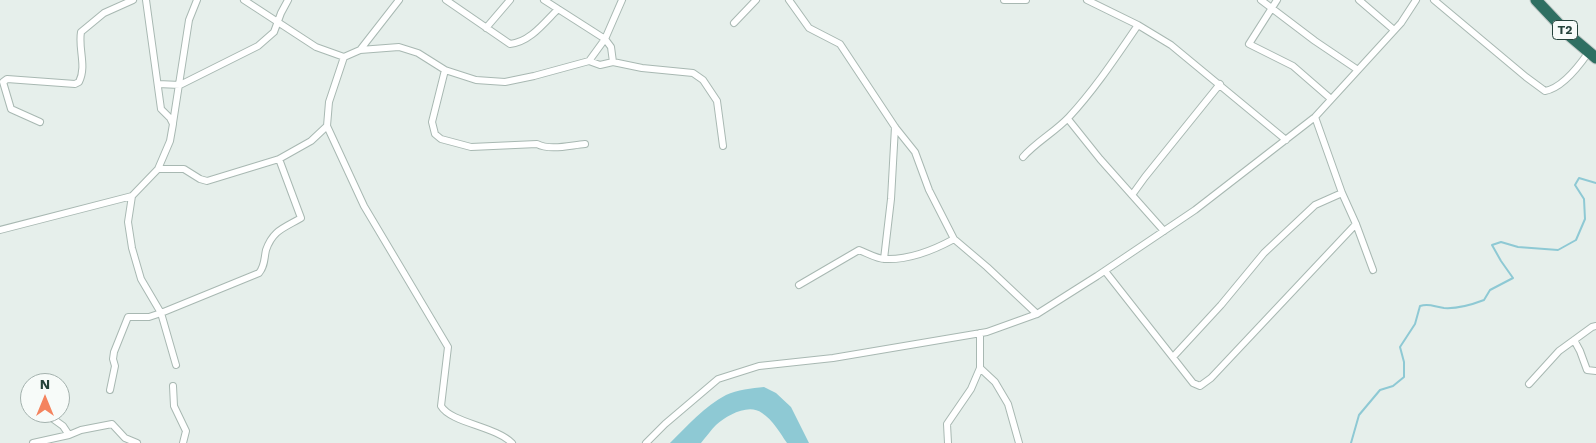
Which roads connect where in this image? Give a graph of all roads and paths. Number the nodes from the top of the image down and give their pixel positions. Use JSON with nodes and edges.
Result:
{"nodes":[{"id":1,"x":134,"y":0,"type":"edge"},
{"id":2,"x":146,"y":0,"type":"edge"},
{"id":3,"x":197,"y":0,"type":"edge"},
{"id":4,"x":244,"y":0,"type":"edge"},
{"id":5,"x":288,"y":0,"type":"edge"},
{"id":6,"x":399,"y":0,"type":"edge"},
{"id":7,"x":446,"y":0,"type":"edge"},
{"id":8,"x":510,"y":0,"type":"edge"},
{"id":9,"x":544,"y":0,"type":"edge"},
{"id":10,"x":622,"y":0,"type":"edge"},
{"id":11,"x":756,"y":0,"type":"edge"},
{"id":12,"x":789,"y":0,"type":"edge"},
{"id":13,"x":1004,"y":0,"type":"edge"},
{"id":14,"x":1026,"y":0,"type":"edge"},
{"id":15,"x":1087,"y":0,"type":"edge"},
{"id":16,"x":1261,"y":0,"type":"edge"},
{"id":17,"x":1277,"y":0,"type":"edge"},
{"id":18,"x":1359,"y":0,"type":"edge"},
{"id":19,"x":1416,"y":0,"type":"edge"},
{"id":20,"x":1434,"y":0,"type":"edge"},
{"id":21,"x":1536,"y":0,"type":"edge"},
{"id":22,"x":1271,"y":8,"type":"junction"},
{"id":23,"x":558,"y":9,"type":"junction"},
{"id":24,"x":279,"y":22,"type":"junction"},
{"id":25,"x":734,"y":23,"type":"dead end"},
{"id":26,"x":1138,"y":25,"type":"junction"},
{"id":27,"x":486,"y":28,"type":"junction"},
{"id":28,"x":1394,"y":30,"type":"junction"},
{"id":29,"x":605,"y":39,"type":"junction"},
{"id":30,"x":360,"y":50,"type":"junction"},
{"id":31,"x":1592,"y":55,"type":"edge"},
{"id":32,"x":344,"y":57,"type":"junction"},
{"id":33,"x":589,"y":60,"type":"junction"},
{"id":34,"x":613,"y":62,"type":"junction"},
{"id":35,"x":445,"y":70,"type":"junction"},
{"id":36,"x":1358,"y":70,"type":"junction"},
{"id":37,"x":158,"y":84,"type":"junction"},
{"id":38,"x":1220,"y":84,"type":"junction"},
{"id":39,"x":180,"y":85,"type":"junction"},
{"id":40,"x":1332,"y":99,"type":"junction"},
{"id":41,"x":1315,"y":117,"type":"junction"},
{"id":42,"x":1068,"y":119,"type":"junction"},
{"id":43,"x":40,"y":122,"type":"dead end"},
{"id":44,"x":173,"y":124,"type":"junction"},
{"id":45,"x":327,"y":126,"type":"junction"},
{"id":46,"x":895,"y":127,"type":"junction"},
{"id":47,"x":1286,"y":140,"type":"junction"},
{"id":48,"x":585,"y":144,"type":"dead end"},
{"id":49,"x":723,"y":146,"type":"dead end"},
{"id":50,"x":1023,"y":157,"type":"dead end"},
{"id":51,"x":279,"y":159,"type":"junction"},
{"id":52,"x":158,"y":169,"type":"junction"},
{"id":53,"x":1342,"y":193,"type":"junction"},
{"id":54,"x":1132,"y":195,"type":"junction"},
{"id":55,"x":132,"y":196,"type":"junction"},
{"id":56,"x":1356,"y":224,"type":"junction"},
{"id":57,"x":0,"y":230,"type":"edge"},
{"id":58,"x":1164,"y":231,"type":"junction"},
{"id":59,"x":954,"y":239,"type":"junction"},
{"id":60,"x":884,"y":259,"type":"junction"},
{"id":61,"x":1373,"y":270,"type":"dead end"},
{"id":62,"x":1105,"y":271,"type":"junction"},
{"id":63,"x":799,"y":284,"type":"dead end"},
{"id":64,"x":161,"y":313,"type":"junction"},
{"id":65,"x":1037,"y":314,"type":"junction"},
{"id":66,"x":1596,"y":326,"type":"edge"},
{"id":67,"x":980,"y":333,"type":"junction"},
{"id":68,"x":1574,"y":340,"type":"junction"},
{"id":69,"x":1172,"y":357,"type":"junction"},
{"id":70,"x":176,"y":365,"type":"dead end"},
{"id":71,"x":980,"y":368,"type":"junction"},
{"id":72,"x":1596,"y":371,"type":"edge"},
{"id":73,"x":1528,"y":384,"type":"dead end"},
{"id":74,"x":173,"y":386,"type":"dead end"},
{"id":75,"x":110,"y":390,"type":"dead end"},
{"id":76,"x":59,"y":423,"type":"edge"},
{"id":77,"x":69,"y":435,"type":"junction"},
{"id":78,"x":33,"y":443,"type":"edge"},
{"id":79,"x":138,"y":443,"type":"edge"},
{"id":80,"x":182,"y":443,"type":"edge"},
{"id":81,"x":512,"y":443,"type":"edge"},
{"id":82,"x":646,"y":443,"type":"edge"},
{"id":83,"x":948,"y":443,"type":"edge"},
{"id":84,"x":1019,"y":443,"type":"edge"}],
"edges":[{"from":1,"to":43,"type":"street"},
{"from":2,"to":37,"type":"street"},
{"from":3,"to":39,"type":"street"},
{"from":4,"to":24,"type":"street"},
{"from":5,"to":24,"type":"street"},
{"from":6,"to":30,"type":"street"},
{"from":7,"to":27,"type":"street"},
{"from":8,"to":27,"type":"street"},
{"from":9,"to":23,"type":"street"},
{"from":10,"to":29,"type":"street"},
{"from":11,"to":25,"type":"street"},
{"from":12,"to":46,"type":"street"},
{"from":13,"to":14,"type":"street"},
{"from":15,"to":26,"type":"street"},
{"from":16,"to":22,"type":"street"},
{"from":17,"to":22,"type":"street"},
{"from":18,"to":28,"type":"street"},
{"from":19,"to":28,"type":"street"},
{"from":20,"to":31,"type":"street"},
{"from":21,"to":31,"type":"highway","number":"T2"},
{"from":22,"to":36,"type":"street"},
{"from":22,"to":40,"type":"street"},
{"from":23,"to":27,"type":"street"},
{"from":23,"to":29,"type":"street"},
{"from":24,"to":32,"type":"street"},
{"from":24,"to":39,"type":"street"},
{"from":26,"to":38,"type":"street"},
{"from":26,"to":42,"type":"street"},
{"from":28,"to":36,"type":"street"},
{"from":29,"to":33,"type":"street"},
{"from":29,"to":34,"type":"street"},
{"from":30,"to":32,"type":"street"},
{"from":30,"to":35,"type":"street"},
{"from":32,"to":45,"type":"street"},
{"from":33,"to":34,"type":"street"},
{"from":33,"to":35,"type":"street"},
{"from":34,"to":49,"type":"street"},
{"from":35,"to":48,"type":"street"},
{"from":36,"to":40,"type":"street"},
{"from":37,"to":39,"type":"street"},
{"from":37,"to":44,"type":"street"},
{"from":38,"to":47,"type":"street"},
{"from":38,"to":54,"type":"street"},
{"from":39,"to":44,"type":"street"},
{"from":40,"to":41,"type":"street"},
{"from":41,"to":47,"type":"street"},
{"from":41,"to":53,"type":"street"},
{"from":42,"to":50,"type":"street"},
{"from":42,"to":54,"type":"street"},
{"from":44,"to":52,"type":"street"},
{"from":45,"to":51,"type":"street"},
{"from":45,"to":81,"type":"street"},
{"from":46,"to":59,"type":"street"},
{"from":46,"to":60,"type":"street"},
{"from":47,"to":58,"type":"street"},
{"from":51,"to":52,"type":"street"},
{"from":51,"to":64,"type":"street"},
{"from":52,"to":55,"type":"street"},
{"from":53,"to":56,"type":"street"},
{"from":53,"to":69,"type":"street"},
{"from":54,"to":58,"type":"street"},
{"from":55,"to":57,"type":"street"},
{"from":55,"to":64,"type":"street"},
{"from":56,"to":61,"type":"street"},
{"from":56,"to":69,"type":"street"},
{"from":58,"to":62,"type":"street"},
{"from":59,"to":60,"type":"street"},
{"from":59,"to":65,"type":"street"},
{"from":60,"to":63,"type":"street"},
{"from":62,"to":65,"type":"street"},
{"from":62,"to":69,"type":"street"},
{"from":64,"to":70,"type":"street"},
{"from":64,"to":75,"type":"street"},
{"from":65,"to":67,"type":"street"},
{"from":66,"to":68,"type":"street"},
{"from":67,"to":71,"type":"street"},
{"from":67,"to":82,"type":"street"},
{"from":68,"to":72,"type":"street"},
{"from":68,"to":73,"type":"street"},
{"from":71,"to":83,"type":"street"},
{"from":71,"to":84,"type":"street"},
{"from":74,"to":80,"type":"street"},
{"from":76,"to":77,"type":"street"},
{"from":77,"to":78,"type":"street"},
{"from":77,"to":79,"type":"street"}]}
